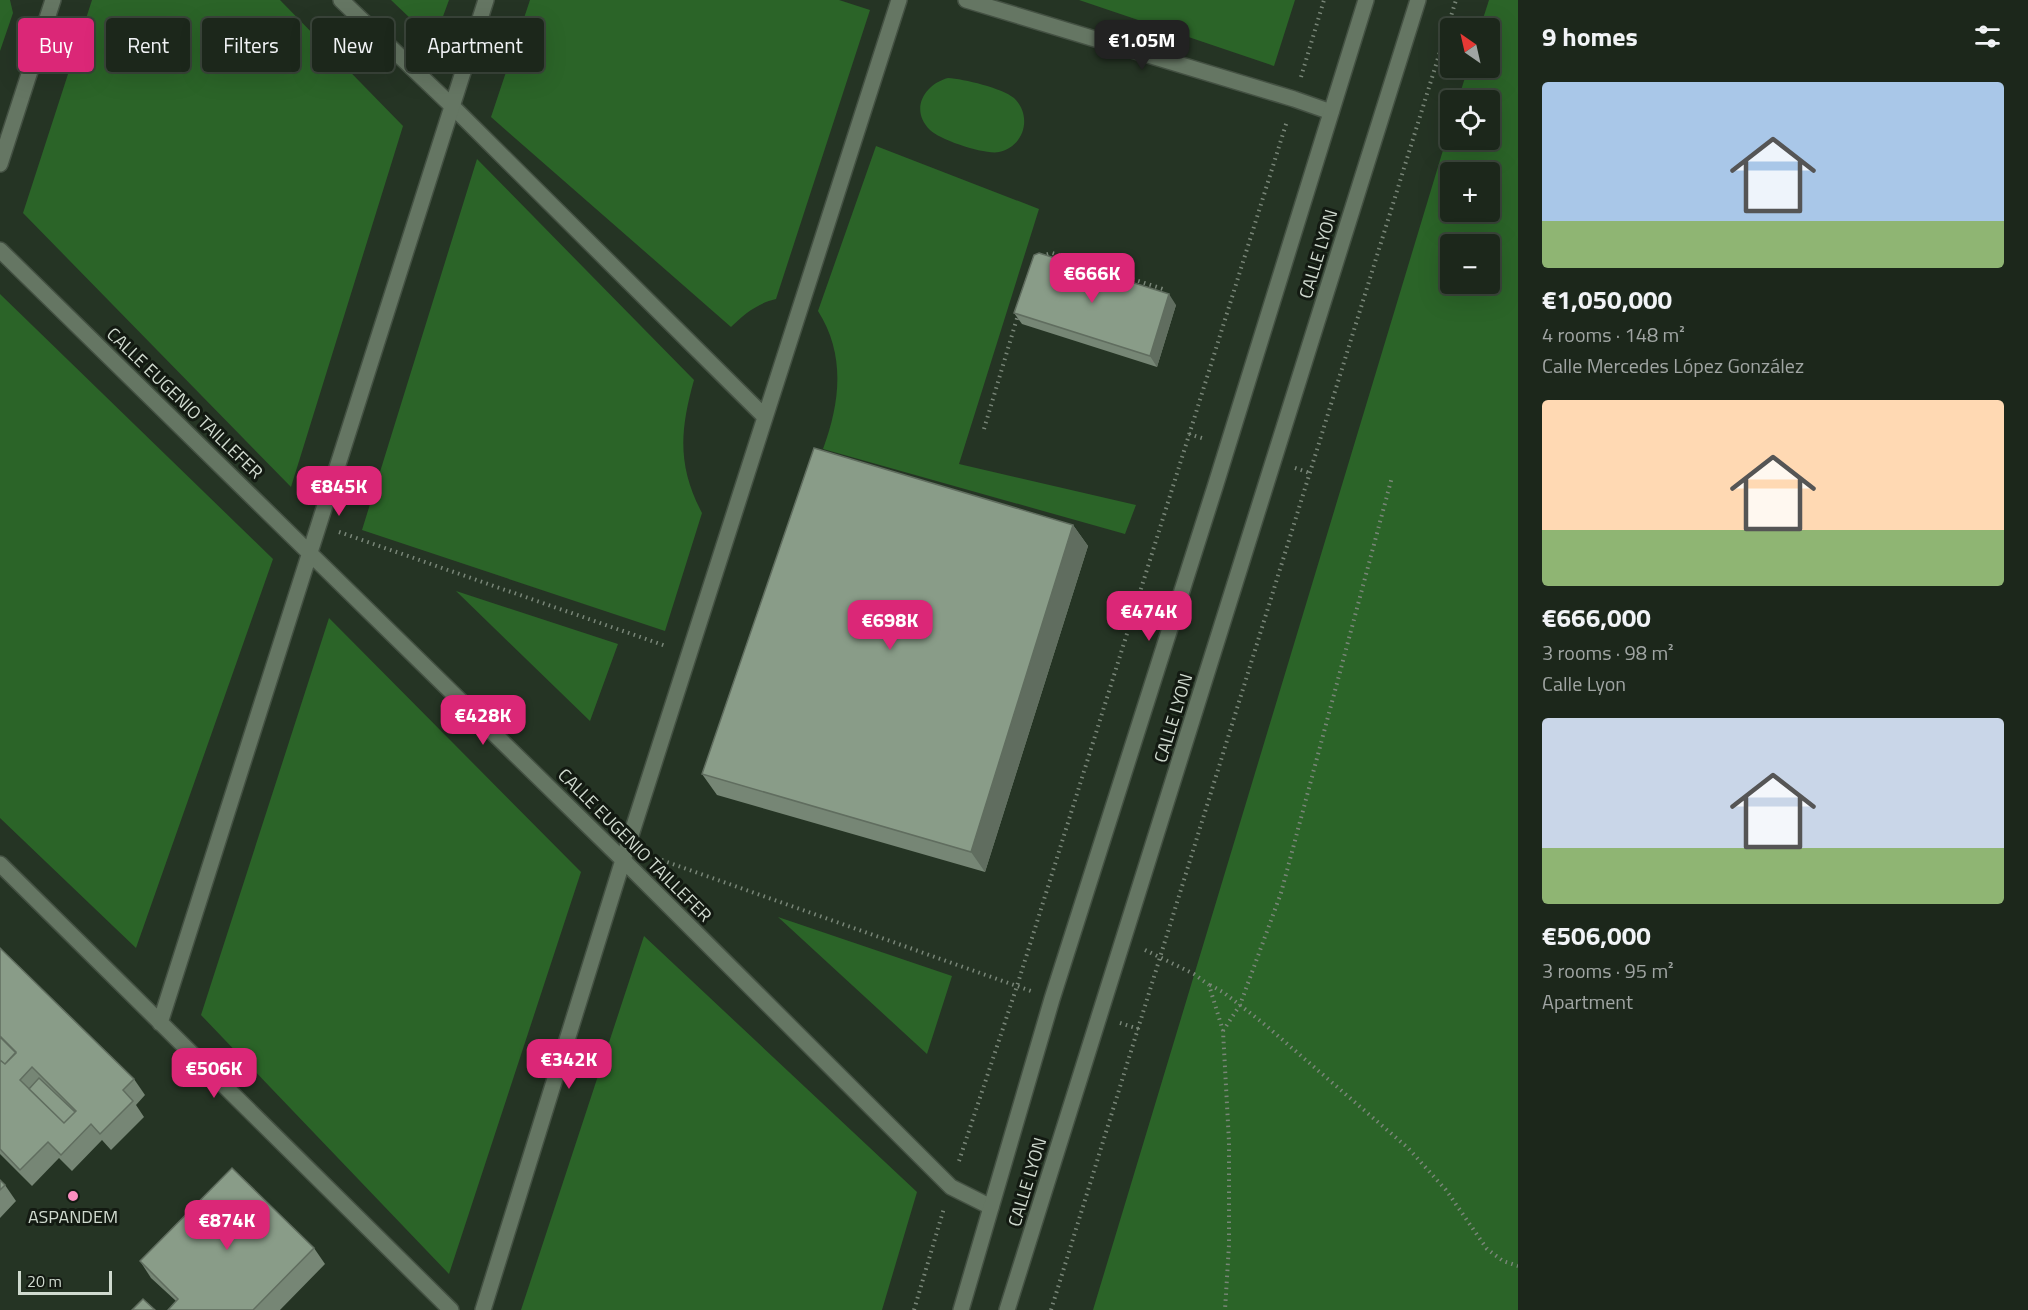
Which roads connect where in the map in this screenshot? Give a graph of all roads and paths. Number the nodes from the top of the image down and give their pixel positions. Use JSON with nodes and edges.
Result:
{"nodes":[{"id":1,"x":53,"y":0,"type":"edge"},
{"id":2,"x":341,"y":0,"type":"edge"},
{"id":3,"x":486,"y":0,"type":"edge"},
{"id":4,"x":899,"y":0,"type":"edge"},
{"id":5,"x":966,"y":0,"type":"edge"},
{"id":6,"x":1324,"y":0,"type":"edge"},
{"id":7,"x":1366,"y":0,"type":"edge"},
{"id":8,"x":1418,"y":0,"type":"edge"},
{"id":9,"x":1456,"y":0,"type":"edge"},
{"id":10,"x":1294,"y":99,"type":"junction"},
{"id":11,"x":452,"y":106,"type":"junction"},
{"id":12,"x":1331,"y":112,"type":"junction"},
{"id":13,"x":0,"y":164,"type":"edge"},
{"id":14,"x":0,"y":250,"type":"edge"},
{"id":15,"x":1035,"y":261,"type":"edge"},
{"id":16,"x":1163,"y":289,"type":"edge"},
{"id":17,"x":1019,"y":311,"type":"edge"},
{"id":18,"x":765,"y":417,"type":"junction"},
{"id":19,"x":984,"y":429,"type":"dead end"},
{"id":20,"x":1392,"y":477,"type":"dead end"},
{"id":21,"x":318,"y":525,"type":"junction"},
{"id":22,"x":309,"y":551,"type":"junction"},
{"id":23,"x":690,"y":654,"type":"junction"},
{"id":24,"x":625,"y":854,"type":"junction"},
{"id":25,"x":0,"y":864,"type":"edge"},
{"id":26,"x":1123,"y":940,"type":"junction"},
{"id":27,"x":1161,"y":957,"type":"junction"},
{"id":28,"x":1209,"y":985,"type":"junction"},
{"id":29,"x":1017,"y":986,"type":"junction"},
{"id":30,"x":1052,"y":999,"type":"junction"},
{"id":31,"x":1240,"y":1005,"type":"junction"},
{"id":32,"x":1100,"y":1016,"type":"junction"},
{"id":33,"x":160,"y":1023,"type":"junction"},
{"id":34,"x":1139,"y":1029,"type":"junction"},
{"id":35,"x":1223,"y":1031,"type":"junction"},
{"id":36,"x":951,"y":1187,"type":"junction"},
{"id":37,"x":990,"y":1208,"type":"junction"},
{"id":38,"x":1518,"y":1266,"type":"edge"},
{"id":39,"x":451,"y":1310,"type":"edge"},
{"id":40,"x":483,"y":1310,"type":"edge"},
{"id":41,"x":914,"y":1310,"type":"edge"},
{"id":42,"x":961,"y":1310,"type":"edge"},
{"id":43,"x":1007,"y":1310,"type":"edge"},
{"id":44,"x":1051,"y":1310,"type":"edge"},
{"id":45,"x":1225,"y":1310,"type":"edge"}],
"edges":[{"from":1,"to":13,"type":"street"},
{"from":2,"to":11,"type":"street"},
{"from":3,"to":11,"type":"street"},
{"from":4,"to":18,"type":"street"},
{"from":5,"to":10,"type":"street"},
{"from":6,"to":10,"type":"path"},
{"from":7,"to":12,"type":"street","name":"CALLE LYON"},
{"from":8,"to":26,"type":"street","name":"CALLE LYON"},
{"from":9,"to":27,"type":"path"},
{"from":10,"to":12,"type":"street"},
{"from":10,"to":29,"type":"path"},
{"from":11,"to":18,"type":"street"},
{"from":11,"to":21,"type":"street"},
{"from":12,"to":30,"type":"street","name":"CALLE LYON"},
{"from":14,"to":22,"type":"street","name":"CALLE EUGENIO TAILLEFER"},
{"from":15,"to":16,"type":"path"},
{"from":17,"to":19,"type":"path"},
{"from":18,"to":23,"type":"street"},
{"from":20,"to":31,"type":"path"},
{"from":21,"to":22,"type":"street"},
{"from":21,"to":23,"type":"path"},
{"from":22,"to":24,"type":"street","name":"CALLE EUGENIO TAILLEFER"},
{"from":22,"to":33,"type":"street"},
{"from":23,"to":24,"type":"street"},
{"from":24,"to":29,"type":"path"},
{"from":24,"to":36,"type":"street","name":"CALLE EUGENIO TAILLEFER"},
{"from":24,"to":40,"type":"street"},
{"from":25,"to":33,"type":"street"},
{"from":26,"to":27,"type":"path"},
{"from":26,"to":32,"type":"street","name":"CALLE LYON"},
{"from":27,"to":28,"type":"path"},
{"from":27,"to":34,"type":"path"},
{"from":28,"to":31,"type":"path"},
{"from":28,"to":35,"type":"path"},
{"from":29,"to":30,"type":"path"},
{"from":29,"to":36,"type":"path"},
{"from":30,"to":37,"type":"street","name":"CALLE LYON"},
{"from":31,"to":35,"type":"path"},
{"from":31,"to":38,"type":"path"},
{"from":32,"to":34,"type":"path"},
{"from":32,"to":43,"type":"street","name":"CALLE LYON"},
{"from":33,"to":39,"type":"street"},
{"from":34,"to":44,"type":"path"},
{"from":35,"to":45,"type":"path"},
{"from":36,"to":37,"type":"street","name":"CALLE EUGENIO TAILLEFER"},
{"from":36,"to":41,"type":"path"},
{"from":37,"to":42,"type":"street","name":"CALLE LYON"}]}
